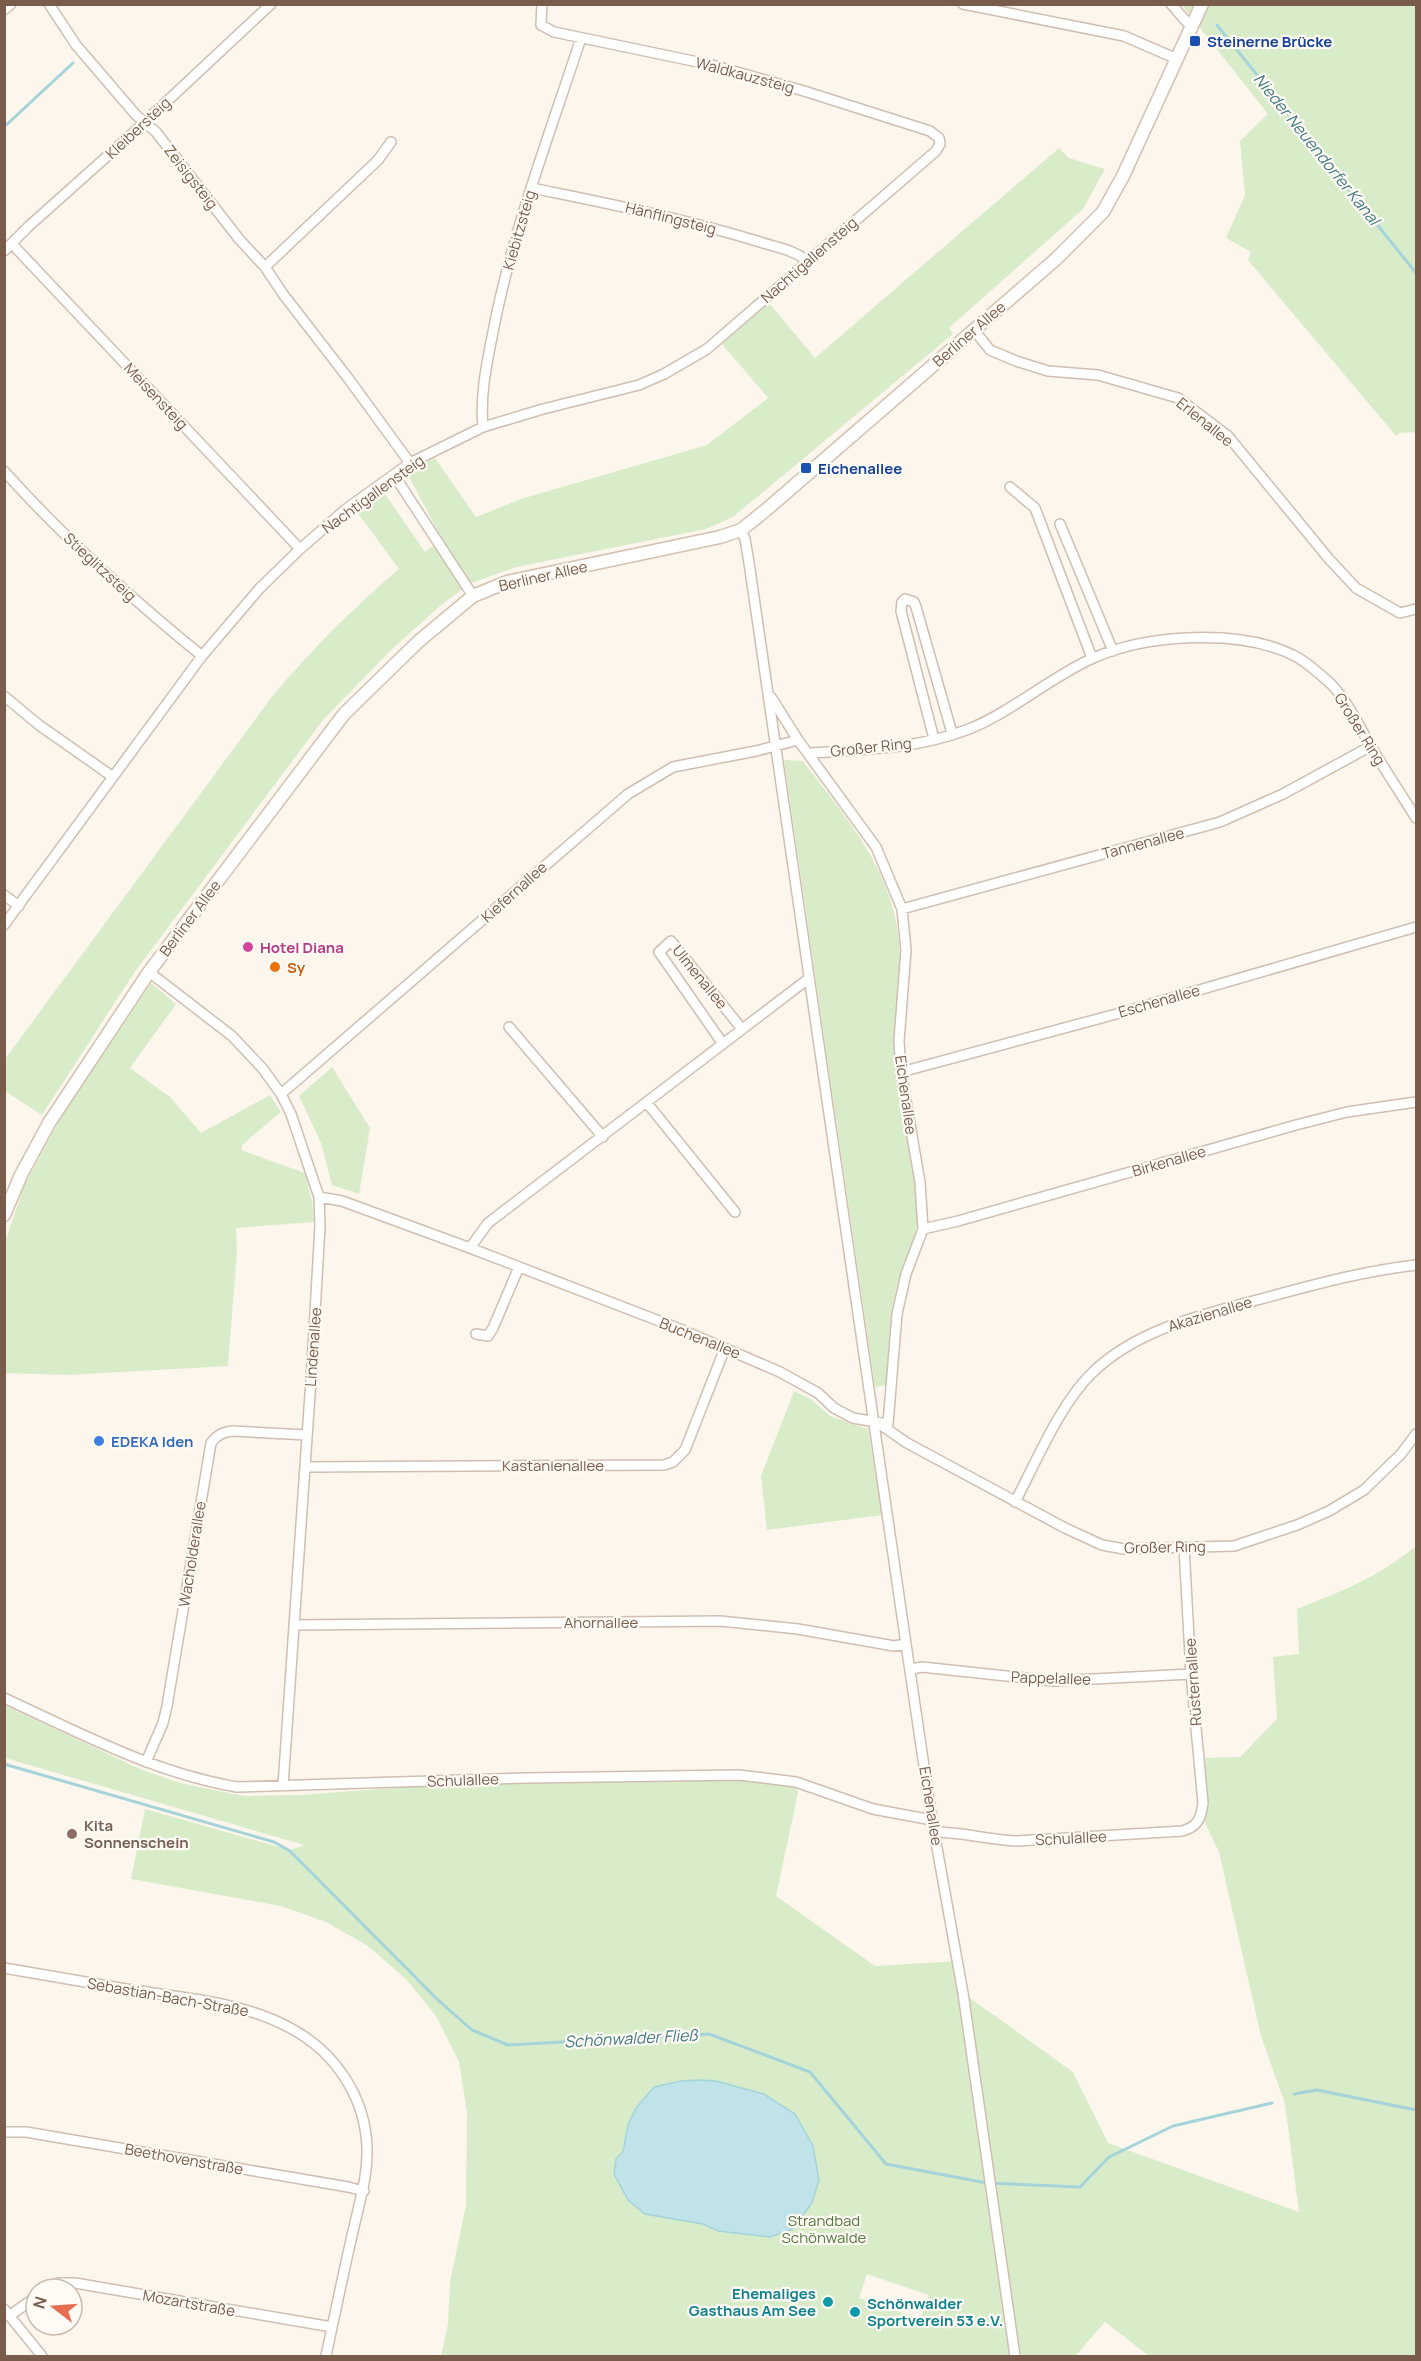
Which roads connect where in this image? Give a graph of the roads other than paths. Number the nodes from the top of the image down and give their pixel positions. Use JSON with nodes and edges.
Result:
{"nodes":[{"id":1,"x":11,"y":4,"type":"edge"},
{"id":2,"x":49,"y":4,"type":"edge"},
{"id":3,"x":271,"y":4,"type":"edge"},
{"id":4,"x":542,"y":4,"type":"edge"},
{"id":5,"x":963,"y":4,"type":"edge"},
{"id":6,"x":1171,"y":4,"type":"edge"},
{"id":7,"x":1202,"y":4,"type":"edge"},
{"id":8,"x":4,"y":10,"type":"edge"},
{"id":9,"x":1192,"y":28,"type":"junction"},
{"id":10,"x":581,"y":38,"type":"junction"},
{"id":11,"x":1177,"y":59,"type":"junction"},
{"id":12,"x":145,"y":122,"type":"junction"},
{"id":13,"x":391,"y":142,"type":"dead end"},
{"id":14,"x":940,"y":144,"type":"joint"},
{"id":15,"x":532,"y":188,"type":"junction"},
{"id":16,"x":12,"y":244,"type":"junction"},
{"id":17,"x":4,"y":251,"type":"edge"},
{"id":18,"x":807,"y":261,"type":"junction"},
{"id":19,"x":265,"y":267,"type":"junction"},
{"id":20,"x":974,"y":330,"type":"junction"},
{"id":21,"x":483,"y":427,"type":"junction"},
{"id":22,"x":410,"y":463,"type":"junction"},
{"id":23,"x":4,"y":471,"type":"edge"},
{"id":24,"x":394,"y":475,"type":"junction"},
{"id":25,"x":1010,"y":487,"type":"dead end"},
{"id":26,"x":1060,"y":524,"type":"dead end"},
{"id":27,"x":741,"y":530,"type":"junction"},
{"id":28,"x":300,"y":549,"type":"junction"},
{"id":29,"x":473,"y":596,"type":"junction"},
{"id":30,"x":1416,"y":609,"type":"edge"},
{"id":31,"x":1113,"y":651,"type":"junction"},
{"id":32,"x":202,"y":656,"type":"junction"},
{"id":33,"x":1092,"y":658,"type":"junction"},
{"id":34,"x":768,"y":693,"type":"junction"},
{"id":35,"x":4,"y":696,"type":"edge"},
{"id":36,"x":952,"y":734,"type":"junction"},
{"id":37,"x":934,"y":739,"type":"junction"},
{"id":38,"x":798,"y":740,"type":"junction"},
{"id":39,"x":776,"y":746,"type":"junction"},
{"id":40,"x":1371,"y":746,"type":"junction"},
{"id":41,"x":808,"y":753,"type":"junction"},
{"id":42,"x":113,"y":777,"type":"junction"},
{"id":43,"x":1416,"y":818,"type":"edge"},
{"id":44,"x":4,"y":895,"type":"edge"},
{"id":45,"x":19,"y":906,"type":"junction"},
{"id":46,"x":902,"y":909,"type":"junction"},
{"id":47,"x":4,"y":925,"type":"edge"},
{"id":48,"x":1416,"y":927,"type":"edge"},
{"id":49,"x":149,"y":972,"type":"junction"},
{"id":50,"x":808,"y":979,"type":"junction"},
{"id":51,"x":509,"y":1027,"type":"dead end"},
{"id":52,"x":742,"y":1029,"type":"junction"},
{"id":53,"x":723,"y":1044,"type":"junction"},
{"id":54,"x":901,"y":1072,"type":"junction"},
{"id":55,"x":281,"y":1094,"type":"junction"},
{"id":56,"x":1416,"y":1102,"type":"edge"},
{"id":57,"x":647,"y":1103,"type":"junction"},
{"id":58,"x":603,"y":1137,"type":"junction"},
{"id":59,"x":319,"y":1197,"type":"junction"},
{"id":60,"x":735,"y":1212,"type":"dead end"},
{"id":61,"x":4,"y":1215,"type":"edge"},
{"id":62,"x":923,"y":1229,"type":"junction"},
{"id":63,"x":470,"y":1248,"type":"junction"},
{"id":64,"x":1416,"y":1265,"type":"edge"},
{"id":65,"x":519,"y":1267,"type":"junction"},
{"id":66,"x":476,"y":1334,"type":"dead end"},
{"id":67,"x":725,"y":1348,"type":"junction"},
{"id":68,"x":873,"y":1420,"type":"junction"},
{"id":69,"x":1416,"y":1434,"type":"edge"},
{"id":70,"x":307,"y":1435,"type":"junction"},
{"id":71,"x":306,"y":1467,"type":"junction"},
{"id":72,"x":1015,"y":1502,"type":"junction"},
{"id":73,"x":1185,"y":1548,"type":"junction"},
{"id":74,"x":294,"y":1625,"type":"junction"},
{"id":75,"x":906,"y":1644,"type":"junction"},
{"id":76,"x":911,"y":1669,"type":"junction"},
{"id":77,"x":1191,"y":1674,"type":"junction"},
{"id":78,"x":4,"y":1698,"type":"edge"},
{"id":79,"x":146,"y":1762,"type":"junction"},
{"id":80,"x":283,"y":1786,"type":"junction"},
{"id":81,"x":1202,"y":1816,"type":"joint"},
{"id":82,"x":932,"y":1820,"type":"junction"},
{"id":83,"x":934,"y":1832,"type":"junction"},
{"id":84,"x":4,"y":1968,"type":"edge"},
{"id":85,"x":4,"y":2132,"type":"edge"},
{"id":86,"x":364,"y":2192,"type":"junction"},
{"id":87,"x":84,"y":2285,"type":"edge"},
{"id":88,"x":24,"y":2304,"type":"edge"},
{"id":89,"x":7,"y":2313,"type":"edge"},
{"id":90,"x":332,"y":2327,"type":"junction"},
{"id":91,"x":42,"y":2356,"type":"edge"},
{"id":92,"x":326,"y":2356,"type":"edge"},
{"id":93,"x":1015,"y":2356,"type":"edge"}],
"edges":[{"from":1,"to":8,"type":"street"},
{"from":2,"to":12,"type":"street","name":"Zeisigsteig"},
{"from":3,"to":12,"type":"street","name":"Kleibersteig"},
{"from":4,"to":10,"type":"street","name":"Waldkauzsteig"},
{"from":5,"to":11,"type":"street"},
{"from":6,"to":9,"type":"street"},
{"from":7,"to":9,"type":"main road","name":"Berliner Allee"},
{"from":9,"to":11,"type":"main road","name":"Berliner Allee"},
{"from":10,"to":14,"type":"street","name":"Waldkauzsteig"},
{"from":10,"to":15,"type":"street","name":"Kiebitzsteig"},
{"from":11,"to":20,"type":"main road","name":"Berliner Allee"},
{"from":12,"to":16,"type":"street","name":"Kleibersteig"},
{"from":12,"to":19,"type":"street","name":"Zeisigsteig"},
{"from":13,"to":19,"type":"street"},
{"from":14,"to":18,"type":"street","name":"Nachtigallensteig"},
{"from":15,"to":18,"type":"street","name":"Hänflingsteig"},
{"from":15,"to":21,"type":"street","name":"Kiebitzsteig"},
{"from":16,"to":17,"type":"street","name":"Kleibersteig"},
{"from":16,"to":28,"type":"street","name":"Meisensteig"},
{"from":18,"to":21,"type":"street","name":"Nachtigallensteig"},
{"from":19,"to":22,"type":"street","name":"Zeisigsteig"},
{"from":20,"to":27,"type":"main road","name":"Berliner Allee"},
{"from":20,"to":30,"type":"street","name":"Erlenallee"},
{"from":21,"to":22,"type":"street","name":"Nachtigallensteig"},
{"from":22,"to":24,"type":"street","name":"Nachtigallensteig"},
{"from":23,"to":32,"type":"street","name":"Stieglitzsteig"},
{"from":24,"to":28,"type":"street","name":"Nachtigallensteig"},
{"from":24,"to":29,"type":"street"},
{"from":25,"to":33,"type":"street"},
{"from":26,"to":31,"type":"street"},
{"from":27,"to":29,"type":"main road","name":"Berliner Allee"},
{"from":27,"to":34,"type":"street","name":"Eichenallee"},
{"from":28,"to":32,"type":"street","name":"Nachtigallensteig"},
{"from":29,"to":49,"type":"main road","name":"Berliner Allee"},
{"from":31,"to":33,"type":"street","name":"Großer Ring"},
{"from":31,"to":40,"type":"street","name":"Großer Ring"},
{"from":32,"to":42,"type":"street","name":"Nachtigallensteig"},
{"from":33,"to":36,"type":"street","name":"Großer Ring"},
{"from":34,"to":38,"type":"street","name":"Eichenallee"},
{"from":34,"to":39,"type":"street","name":"Eichenallee"},
{"from":35,"to":42,"type":"street"},
{"from":36,"to":37,"type":"street","name":"Großer Ring"},
{"from":36,"to":37,"type":"street","name":"Großer Ring"},
{"from":37,"to":41,"type":"street","name":"Großer Ring"},
{"from":38,"to":39,"type":"street"},
{"from":38,"to":41,"type":"street","name":"Eichenallee"},
{"from":39,"to":50,"type":"street","name":"Eichenallee"},
{"from":39,"to":55,"type":"street","name":"Kiefernallee"},
{"from":40,"to":43,"type":"street","name":"Großer Ring"},
{"from":40,"to":46,"type":"street","name":"Tannenallee"},
{"from":41,"to":46,"type":"street","name":"Eichenallee"},
{"from":42,"to":45,"type":"street","name":"Nachtigallensteig"},
{"from":44,"to":45,"type":"street"},
{"from":45,"to":47,"type":"street","name":"Nachtigallensteig"},
{"from":46,"to":54,"type":"street","name":"Eichenallee"},
{"from":48,"to":54,"type":"street","name":"Eschenallee"},
{"from":49,"to":55,"type":"street","name":"Lindenallee"},
{"from":49,"to":61,"type":"main road","name":"Berliner Allee"},
{"from":50,"to":52,"type":"street"},
{"from":50,"to":68,"type":"street","name":"Eichenallee"},
{"from":51,"to":58,"type":"street"},
{"from":52,"to":53,"type":"street"},
{"from":52,"to":53,"type":"street","name":"Ulmenallee"},
{"from":53,"to":57,"type":"street"},
{"from":54,"to":62,"type":"street","name":"Eichenallee"},
{"from":55,"to":59,"type":"street","name":"Lindenallee"},
{"from":56,"to":62,"type":"street","name":"Birkenallee"},
{"from":57,"to":58,"type":"street"},
{"from":57,"to":60,"type":"street"},
{"from":58,"to":63,"type":"street"},
{"from":59,"to":63,"type":"street","name":"Buchenallee"},
{"from":59,"to":70,"type":"street","name":"Lindenallee"},
{"from":62,"to":68,"type":"street","name":"Eichenallee"},
{"from":63,"to":65,"type":"street","name":"Buchenallee"},
{"from":64,"to":72,"type":"street","name":"Akazienallee"},
{"from":65,"to":66,"type":"street"},
{"from":65,"to":67,"type":"street","name":"Buchenallee"},
{"from":67,"to":68,"type":"street","name":"Buchenallee"},
{"from":67,"to":71,"type":"street","name":"Kastanienallee"},
{"from":68,"to":72,"type":"street","name":"Großer Ring"},
{"from":68,"to":75,"type":"street","name":"Eichenallee"},
{"from":69,"to":73,"type":"street","name":"Großer Ring"},
{"from":70,"to":71,"type":"street","name":"Lindenallee"},
{"from":70,"to":79,"type":"street","name":"Wacholderallee"},
{"from":71,"to":74,"type":"street","name":"Lindenallee"},
{"from":72,"to":73,"type":"street","name":"Großer Ring"},
{"from":73,"to":77,"type":"street","name":"Rüsternallee"},
{"from":74,"to":75,"type":"street","name":"Ahornallee"},
{"from":74,"to":80,"type":"street","name":"Lindenallee"},
{"from":75,"to":76,"type":"street","name":"Eichenallee"},
{"from":76,"to":77,"type":"street","name":"Pappelallee"},
{"from":76,"to":82,"type":"street","name":"Eichenallee"},
{"from":77,"to":81,"type":"street","name":"Rüsternallee"},
{"from":78,"to":79,"type":"street","name":"Schulallee"},
{"from":79,"to":80,"type":"street","name":"Schulallee"},
{"from":80,"to":82,"type":"street","name":"Schulallee"},
{"from":81,"to":83,"type":"street","name":"Schulallee"},
{"from":82,"to":83,"type":"street","name":"Eichenallee"},
{"from":83,"to":93,"type":"street","name":"Eichenallee"},
{"from":84,"to":86,"type":"street","name":"Sebastian-Bach-Straße"},
{"from":85,"to":86,"type":"street","name":"Beethovenstraße"},
{"from":86,"to":90,"type":"street","name":"Sebastian-Bach-Straße"},
{"from":87,"to":90,"type":"street","name":"Mozartstraße"},
{"from":88,"to":89,"type":"street"},
{"from":89,"to":91,"type":"street"},
{"from":90,"to":92,"type":"street","name":"Sebastian-Bach-Straße"}]}
